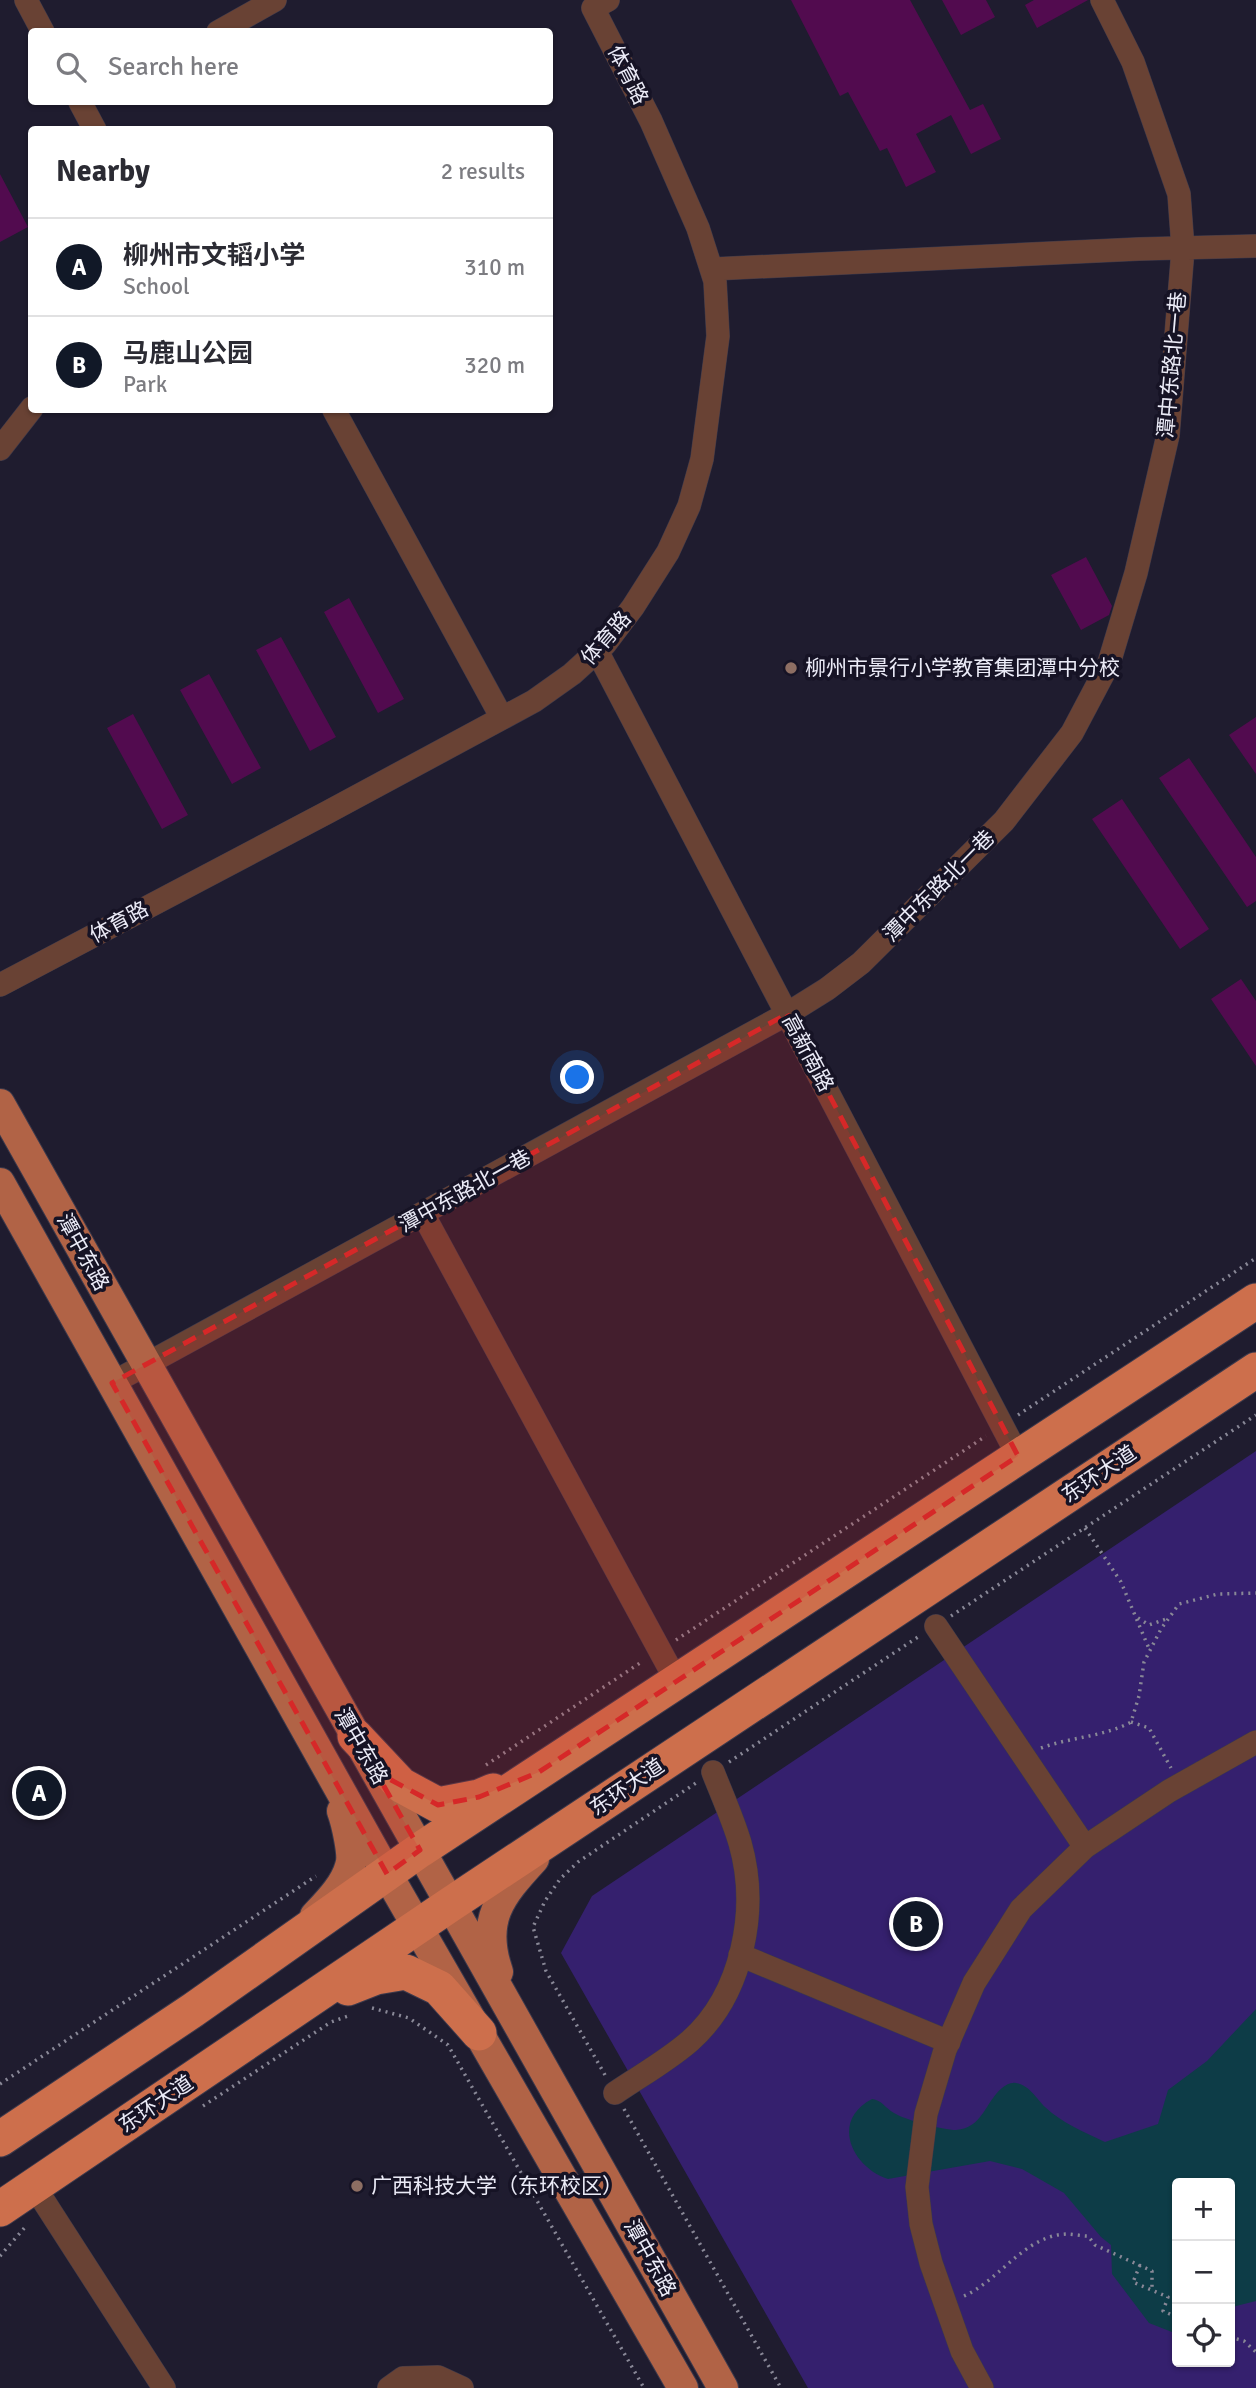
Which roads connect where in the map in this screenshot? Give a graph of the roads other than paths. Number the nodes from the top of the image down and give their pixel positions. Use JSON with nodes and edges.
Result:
{"nodes":[{"id":1,"x":26,"y":0,"type":"edge"},
{"id":2,"x":275,"y":0,"type":"edge"},
{"id":3,"x":1102,"y":0,"type":"edge"},
{"id":4,"x":597,"y":3,"type":"edge"},
{"id":5,"x":41,"y":28,"type":"edge"},
{"id":6,"x":225,"y":28,"type":"edge"},
{"id":7,"x":86,"y":105,"type":"edge"},
{"id":8,"x":94,"y":126,"type":"edge"},
{"id":9,"x":1256,"y":246,"type":"edge"},
{"id":10,"x":1183,"y":249,"type":"junction"},
{"id":11,"x":713,"y":269,"type":"junction"},
{"id":12,"x":28,"y":413,"type":"edge"},
{"id":13,"x":336,"y":413,"type":"edge"},
{"id":14,"x":0,"y":449,"type":"edge"},
{"id":15,"x":597,"y":651,"type":"junction"},
{"id":16,"x":502,"y":718,"type":"junction"},
{"id":17,"x":0,"y":985,"type":"edge"},
{"id":18,"x":787,"y":1014,"type":"junction"},
{"id":19,"x":0,"y":1104,"type":"edge"},
{"id":20,"x":0,"y":1183,"type":"edge"},
{"id":21,"x":423,"y":1214,"type":"junction"},
{"id":22,"x":1256,"y":1301,"type":"edge"},
{"id":23,"x":147,"y":1364,"type":"junction"},
{"id":24,"x":1256,"y":1370,"type":"edge"},
{"id":25,"x":112,"y":1383,"type":"junction"},
{"id":26,"x":1018,"y":1456,"type":"junction"},
{"id":27,"x":936,"y":1626,"type":"road end"},
{"id":28,"x":677,"y":1682,"type":"junction"},
{"id":29,"x":355,"y":1736,"type":"junction"},
{"id":30,"x":1256,"y":1742,"type":"edge"},
{"id":31,"x":324,"y":1761,"type":"junction"},
{"id":32,"x":539,"y":1772,"type":"junction"},
{"id":33,"x":713,"y":1772,"type":"road end"},
{"id":34,"x":561,"y":1831,"type":"junction"},
{"id":35,"x":1085,"y":1847,"type":"junction"},
{"id":36,"x":421,"y":1850,"type":"junction"},
{"id":37,"x":387,"y":1874,"type":"junction"},
{"id":38,"x":451,"y":1904,"type":"junction"},
{"id":39,"x":418,"y":1928,"type":"junction"},
{"id":40,"x":296,"y":1937,"type":"junction"},
{"id":41,"x":740,"y":1955,"type":"junction"},
{"id":42,"x":299,"y":2008,"type":"junction"},
{"id":43,"x":513,"y":2016,"type":"junction"},
{"id":44,"x":479,"y":2033,"type":"junction"},
{"id":45,"x":948,"y":2042,"type":"junction"},
{"id":46,"x":615,"y":2093,"type":"road end"},
{"id":47,"x":0,"y":2139,"type":"edge"},
{"id":48,"x":42,"y":2197,"type":"junction"},
{"id":49,"x":0,"y":2209,"type":"edge"},
{"id":50,"x":164,"y":2388,"type":"edge"},
{"id":51,"x":389,"y":2388,"type":"edge"},
{"id":52,"x":462,"y":2388,"type":"edge"},
{"id":53,"x":683,"y":2388,"type":"edge"},
{"id":54,"x":723,"y":2388,"type":"edge"},
{"id":55,"x":982,"y":2388,"type":"edge"}],
"edges":[{"from":1,"to":5,"type":"street"},
{"from":2,"to":6,"type":"street"},
{"from":3,"to":10,"type":"street","name":"潭中东路北一巷"},
{"from":4,"to":11,"type":"street","name":"体育路"},
{"from":7,"to":8,"type":"street"},
{"from":9,"to":10,"type":"street"},
{"from":10,"to":11,"type":"street"},
{"from":10,"to":18,"type":"street","name":"潭中东路北一巷"},
{"from":11,"to":15,"type":"street","name":"体育路"},
{"from":12,"to":14,"type":"street"},
{"from":13,"to":16,"type":"street"},
{"from":15,"to":16,"type":"street","name":"体育路"},
{"from":15,"to":18,"type":"street","name":"高新南路"},
{"from":16,"to":17,"type":"street","name":"体育路"},
{"from":18,"to":21,"type":"street","name":"潭中东路北一巷"},
{"from":18,"to":26,"type":"street","name":"高新南路"},
{"from":19,"to":23,"type":"main road","name":"潭中东路"},
{"from":20,"to":25,"type":"main road","name":"潭中东路"},
{"from":21,"to":23,"type":"street","name":"潭中东路北一巷"},
{"from":21,"to":28,"type":"street"},
{"from":22,"to":26,"type":"highway"},
{"from":23,"to":25,"type":"street","name":"潭中东路北一巷"},
{"from":23,"to":29,"type":"main road","name":"潭中东路"},
{"from":24,"to":34,"type":"highway","name":"东环大道"},
{"from":25,"to":31,"type":"main road","name":"潭中东路"},
{"from":26,"to":28,"type":"highway"},
{"from":27,"to":35,"type":"street"},
{"from":28,"to":32,"type":"highway"},
{"from":29,"to":32,"type":"highway"},
{"from":29,"to":36,"type":"main road","name":"潭中东路"},
{"from":30,"to":35,"type":"street"},
{"from":31,"to":37,"type":"main road","name":"潭中东路"},
{"from":31,"to":40,"type":"main road"},
{"from":32,"to":36,"type":"highway"},
{"from":33,"to":41,"type":"street"},
{"from":34,"to":38,"type":"highway","name":"东环大道"},
{"from":34,"to":43,"type":"main road"},
{"from":35,"to":45,"type":"street"},
{"from":36,"to":37,"type":"highway"},
{"from":36,"to":38,"type":"main road","name":"潭中东路"},
{"from":37,"to":39,"type":"main road","name":"潭中东路"},
{"from":37,"to":40,"type":"highway"},
{"from":38,"to":39,"type":"highway","name":"东环大道"},
{"from":38,"to":43,"type":"main road","name":"潭中东路"},
{"from":39,"to":42,"type":"highway","name":"东环大道"},
{"from":39,"to":44,"type":"main road","name":"潭中东路"},
{"from":40,"to":47,"type":"highway"},
{"from":41,"to":45,"type":"street"},
{"from":41,"to":46,"type":"street"},
{"from":42,"to":44,"type":"highway"},
{"from":42,"to":48,"type":"highway","name":"东环大道"},
{"from":43,"to":54,"type":"main road","name":"潭中东路"},
{"from":44,"to":53,"type":"main road","name":"潭中东路"},
{"from":45,"to":55,"type":"street"},
{"from":48,"to":49,"type":"highway","name":"东环大道"},
{"from":48,"to":50,"type":"street"},
{"from":51,"to":52,"type":"street"}]}
